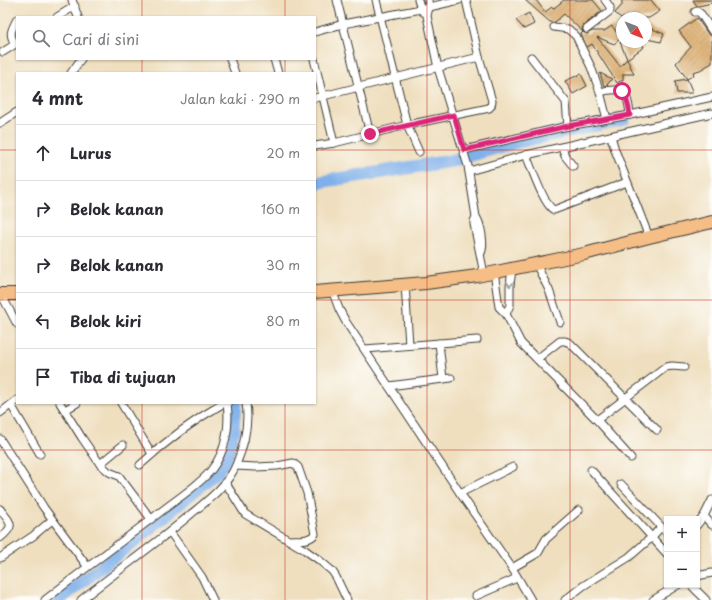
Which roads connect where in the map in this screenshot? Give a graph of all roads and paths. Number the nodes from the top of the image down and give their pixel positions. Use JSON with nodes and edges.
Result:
{"nodes":[{"id":1,"x":337,"y":0,"type":"edge"},
{"id":2,"x":376,"y":0,"type":"edge"},
{"id":3,"x":418,"y":0,"type":"edge"},
{"id":4,"x":459,"y":0,"type":"edge"},
{"id":5,"x":466,"y":0,"type":"edge"},
{"id":6,"x":605,"y":0,"type":"edge"},
{"id":7,"x":74,"y":3,"type":"edge"},
{"id":8,"x":428,"y":4,"type":"edge"},
{"id":9,"x":421,"y":10,"type":"junction"},
{"id":10,"x":695,"y":12,"type":"dead end"},
{"id":11,"x":58,"y":16,"type":"edge"},
{"id":12,"x":78,"y":16,"type":"edge"},
{"id":13,"x":427,"y":16,"type":"junction"},
{"id":14,"x":380,"y":17,"type":"junction"},
{"id":15,"x":16,"y":22,"type":"edge"},
{"id":16,"x":343,"y":24,"type":"junction"},
{"id":17,"x":554,"y":27,"type":"dead end"},
{"id":18,"x":587,"y":29,"type":"dead end"},
{"id":19,"x":712,"y":31,"type":"edge"},
{"id":20,"x":316,"y":32,"type":"edge"},
{"id":21,"x":16,"y":43,"type":"edge"},
{"id":22,"x":3,"y":52,"type":"dead end"},
{"id":23,"x":479,"y":57,"type":"junction"},
{"id":24,"x":532,"y":57,"type":"dead end"},
{"id":25,"x":79,"y":60,"type":"edge"},
{"id":26,"x":230,"y":60,"type":"edge"},
{"id":27,"x":274,"y":60,"type":"edge"},
{"id":28,"x":314,"y":60,"type":"edge"},
{"id":29,"x":438,"y":68,"type":"junction"},
{"id":30,"x":72,"y":72,"type":"edge"},
{"id":31,"x":235,"y":72,"type":"edge"},
{"id":32,"x":278,"y":72,"type":"edge"},
{"id":33,"x":316,"y":72,"type":"edge"},
{"id":34,"x":316,"y":74,"type":"edge"},
{"id":35,"x":395,"y":78,"type":"junction"},
{"id":36,"x":358,"y":88,"type":"junction"},
{"id":37,"x":600,"y":92,"type":"junction"},
{"id":38,"x":319,"y":97,"type":"edge"},
{"id":39,"x":712,"y":97,"type":"edge"},
{"id":40,"x":16,"y":113,"type":"edge"},
{"id":41,"x":712,"y":113,"type":"edge"},
{"id":42,"x":454,"y":115,"type":"junction"},
{"id":43,"x":630,"y":115,"type":"junction"},
{"id":44,"x":607,"y":119,"type":"junction"},
{"id":45,"x":0,"y":123,"type":"edge"},
{"id":46,"x":408,"y":125,"type":"junction"},
{"id":47,"x":568,"y":126,"type":"junction"},
{"id":48,"x":370,"y":134,"type":"junction"},
{"id":49,"x":611,"y":136,"type":"junction"},
{"id":50,"x":334,"y":143,"type":"junction"},
{"id":51,"x":316,"y":146,"type":"edge"},
{"id":52,"x":562,"y":147,"type":"junction"},
{"id":53,"x":419,"y":152,"type":"dead end"},
{"id":54,"x":465,"y":153,"type":"junction"},
{"id":55,"x":526,"y":155,"type":"junction"},
{"id":56,"x":573,"y":166,"type":"dead end"},
{"id":57,"x":468,"y":168,"type":"junction"},
{"id":58,"x":627,"y":182,"type":"junction"},
{"id":59,"x":712,"y":222,"type":"edge"},
{"id":60,"x":649,"y":236,"type":"junction"},
{"id":61,"x":536,"y":264,"type":"junction"},
{"id":62,"x":512,"y":268,"type":"junction"},
{"id":63,"x":489,"y":273,"type":"junction"},
{"id":64,"x":406,"y":284,"type":"junction"},
{"id":65,"x":332,"y":290,"type":"junction"},
{"id":66,"x":316,"y":292,"type":"edge"},
{"id":67,"x":1,"y":294,"type":"edge"},
{"id":68,"x":16,"y":294,"type":"edge"},
{"id":69,"x":506,"y":314,"type":"junction"},
{"id":70,"x":16,"y":322,"type":"edge"},
{"id":71,"x":560,"y":322,"type":"dead end"},
{"id":72,"x":477,"y":340,"type":"dead end"},
{"id":73,"x":439,"y":343,"type":"junction"},
{"id":74,"x":409,"y":345,"type":"junction"},
{"id":75,"x":365,"y":350,"type":"junction"},
{"id":76,"x":537,"y":359,"type":"junction"},
{"id":77,"x":684,"y":367,"type":"dead end"},
{"id":78,"x":452,"y":378,"type":"dead end"},
{"id":79,"x":443,"y":379,"type":"junction"},
{"id":80,"x":389,"y":386,"type":"junction"},
{"id":81,"x":625,"y":399,"type":"junction"},
{"id":82,"x":14,"y":402,"type":"edge"},
{"id":83,"x":61,"y":404,"type":"edge"},
{"id":84,"x":75,"y":404,"type":"edge"},
{"id":85,"x":122,"y":404,"type":"edge"},
{"id":86,"x":223,"y":404,"type":"edge"},
{"id":87,"x":225,"y":404,"type":"edge"},
{"id":88,"x":246,"y":404,"type":"edge"},
{"id":89,"x":64,"y":410,"type":"junction"},
{"id":90,"x":0,"y":412,"type":"edge"},
{"id":91,"x":597,"y":420,"type":"junction"},
{"id":92,"x":657,"y":430,"type":"dead end"},
{"id":93,"x":0,"y":439,"type":"edge"},
{"id":94,"x":123,"y":445,"type":"dead end"},
{"id":95,"x":40,"y":454,"type":"dead end"},
{"id":96,"x":152,"y":454,"type":"junction"},
{"id":97,"x":631,"y":458,"type":"dead end"},
{"id":98,"x":100,"y":464,"type":"junction"},
{"id":99,"x":140,"y":465,"type":"dead end"},
{"id":100,"x":236,"y":466,"type":"junction"},
{"id":101,"x":512,"y":467,"type":"dead end"},
{"id":102,"x":591,"y":470,"type":"dead end"},
{"id":103,"x":225,"y":482,"type":"junction"},
{"id":104,"x":621,"y":484,"type":"dead end"},
{"id":105,"x":460,"y":493,"type":"junction"},
{"id":106,"x":712,"y":500,"type":"edge"},
{"id":107,"x":0,"y":509,"type":"edge"},
{"id":108,"x":579,"y":510,"type":"dead end"},
{"id":109,"x":704,"y":516,"type":"junction"},
{"id":110,"x":151,"y":519,"type":"junction"},
{"id":111,"x":52,"y":520,"type":"junction"},
{"id":112,"x":700,"y":521,"type":"edge"},
{"id":113,"x":712,"y":526,"type":"edge"},
{"id":114,"x":658,"y":531,"type":"junction"},
{"id":115,"x":170,"y":532,"type":"junction"},
{"id":116,"x":664,"y":532,"type":"edge"},
{"id":117,"x":0,"y":538,"type":"edge"},
{"id":118,"x":288,"y":540,"type":"junction"},
{"id":119,"x":666,"y":552,"type":"edge"},
{"id":120,"x":0,"y":558,"type":"edge"},
{"id":121,"x":87,"y":566,"type":"junction"},
{"id":122,"x":512,"y":568,"type":"junction"},
{"id":123,"x":517,"y":578,"type":"junction"},
{"id":124,"x":673,"y":588,"type":"edge"},
{"id":125,"x":694,"y":588,"type":"edge"},
{"id":126,"x":476,"y":596,"type":"dead end"},
{"id":127,"x":45,"y":600,"type":"edge"},
{"id":128,"x":81,"y":600,"type":"edge"},
{"id":129,"x":213,"y":600,"type":"edge"},
{"id":130,"x":347,"y":600,"type":"edge"},
{"id":131,"x":531,"y":600,"type":"edge"},
{"id":132,"x":564,"y":600,"type":"edge"},
{"id":133,"x":653,"y":600,"type":"edge"},
{"id":134,"x":706,"y":600,"type":"edge"}],
"edges":[{"from":1,"to":16,"type":"street"},
{"from":2,"to":14,"type":"street"},
{"from":3,"to":9,"type":"street"},
{"from":4,"to":8,"type":"street"},
{"from":5,"to":23,"type":"street"},
{"from":6,"to":18,"type":"street"},
{"from":7,"to":11,"type":"street"},
{"from":7,"to":12,"type":"street"},
{"from":8,"to":9,"type":"street"},
{"from":8,"to":13,"type":"street"},
{"from":9,"to":13,"type":"street"},
{"from":9,"to":14,"type":"street"},
{"from":10,"to":19,"type":"street"},
{"from":13,"to":29,"type":"street"},
{"from":14,"to":16,"type":"street"},
{"from":14,"to":35,"type":"street"},
{"from":15,"to":21,"type":"street"},
{"from":16,"to":20,"type":"street"},
{"from":16,"to":36,"type":"street"},
{"from":17,"to":37,"type":"street"},
{"from":21,"to":22,"type":"street"},
{"from":23,"to":29,"type":"street"},
{"from":23,"to":42,"type":"street"},
{"from":24,"to":47,"type":"street"},
{"from":25,"to":30,"type":"street"},
{"from":26,"to":31,"type":"street"},
{"from":27,"to":32,"type":"street"},
{"from":28,"to":33,"type":"street"},
{"from":29,"to":35,"type":"street"},
{"from":29,"to":42,"type":"street"},
{"from":34,"to":38,"type":"street"},
{"from":35,"to":36,"type":"street"},
{"from":35,"to":46,"type":"street"},
{"from":36,"to":38,"type":"street"},
{"from":36,"to":48,"type":"street"},
{"from":37,"to":43,"type":"street"},
{"from":37,"to":44,"type":"street"},
{"from":38,"to":50,"type":"street"},
{"from":39,"to":43,"type":"street"},
{"from":40,"to":45,"type":"street"},
{"from":41,"to":49,"type":"street"},
{"from":42,"to":46,"type":"street"},
{"from":42,"to":54,"type":"street"},
{"from":43,"to":44,"type":"street"},
{"from":44,"to":47,"type":"street"},
{"from":46,"to":48,"type":"street"},
{"from":46,"to":53,"type":"street"},
{"from":47,"to":54,"type":"street"},
{"from":48,"to":50,"type":"street"},
{"from":49,"to":52,"type":"street"},
{"from":49,"to":58,"type":"street"},
{"from":50,"to":51,"type":"street"},
{"from":52,"to":55,"type":"street"},
{"from":52,"to":56,"type":"street"},
{"from":54,"to":57,"type":"street"},
{"from":55,"to":57,"type":"street"},
{"from":55,"to":58,"type":"street"},
{"from":57,"to":63,"type":"street"},
{"from":58,"to":60,"type":"street"},
{"from":59,"to":60,"type":"highway"},
{"from":60,"to":61,"type":"highway"},
{"from":61,"to":62,"type":"highway"},
{"from":61,"to":71,"type":"street"},
{"from":62,"to":63,"type":"highway"},
{"from":62,"to":69,"type":"street","one_way":true},
{"from":63,"to":64,"type":"highway"},
{"from":63,"to":69,"type":"street"},
{"from":64,"to":65,"type":"highway"},
{"from":64,"to":74,"type":"street"},
{"from":65,"to":66,"type":"highway"},
{"from":65,"to":75,"type":"street"},
{"from":67,"to":68,"type":"highway"},
{"from":67,"to":70,"type":"street"},
{"from":69,"to":76,"type":"street"},
{"from":72,"to":73,"type":"street"},
{"from":73,"to":74,"type":"street"},
{"from":73,"to":79,"type":"street"},
{"from":74,"to":75,"type":"street"},
{"from":75,"to":80,"type":"street"},
{"from":76,"to":81,"type":"street"},
{"from":76,"to":91,"type":"street"},
{"from":77,"to":81,"type":"street"},
{"from":78,"to":79,"type":"street"},
{"from":79,"to":80,"type":"street"},
{"from":80,"to":105,"type":"street"},
{"from":81,"to":91,"type":"street"},
{"from":81,"to":92,"type":"street"},
{"from":82,"to":90,"type":"street"},
{"from":82,"to":95,"type":"street"},
{"from":83,"to":89,"type":"street"},
{"from":84,"to":89,"type":"street"},
{"from":85,"to":96,"type":"street"},
{"from":86,"to":96,"type":"street"},
{"from":87,"to":110,"type":"street"},
{"from":88,"to":100,"type":"street"},
{"from":89,"to":98,"type":"street"},
{"from":91,"to":97,"type":"street"},
{"from":93,"to":111,"type":"street"},
{"from":94,"to":98,"type":"street"},
{"from":96,"to":99,"type":"street"},
{"from":98,"to":110,"type":"street"},
{"from":100,"to":103,"type":"street"},
{"from":100,"to":118,"type":"street"},
{"from":101,"to":105,"type":"street"},
{"from":102,"to":114,"type":"street"},
{"from":103,"to":115,"type":"street"},
{"from":103,"to":118,"type":"street"},
{"from":104,"to":114,"type":"street"},
{"from":105,"to":122,"type":"street"},
{"from":106,"to":109,"type":"street"},
{"from":107,"to":117,"type":"street"},
{"from":108,"to":122,"type":"street"},
{"from":109,"to":112,"type":"street"},
{"from":109,"to":113,"type":"street"},
{"from":110,"to":121,"type":"street"},
{"from":111,"to":120,"type":"street"},
{"from":111,"to":121,"type":"street"},
{"from":114,"to":116,"type":"street"},
{"from":114,"to":119,"type":"street"},
{"from":114,"to":132,"type":"street"},
{"from":115,"to":128,"type":"street"},
{"from":115,"to":129,"type":"street"},
{"from":118,"to":130,"type":"street"},
{"from":121,"to":127,"type":"street"},
{"from":122,"to":123,"type":"street"},
{"from":123,"to":126,"type":"street"},
{"from":123,"to":131,"type":"street"},
{"from":124,"to":133,"type":"street"},
{"from":125,"to":134,"type":"street"}]}
